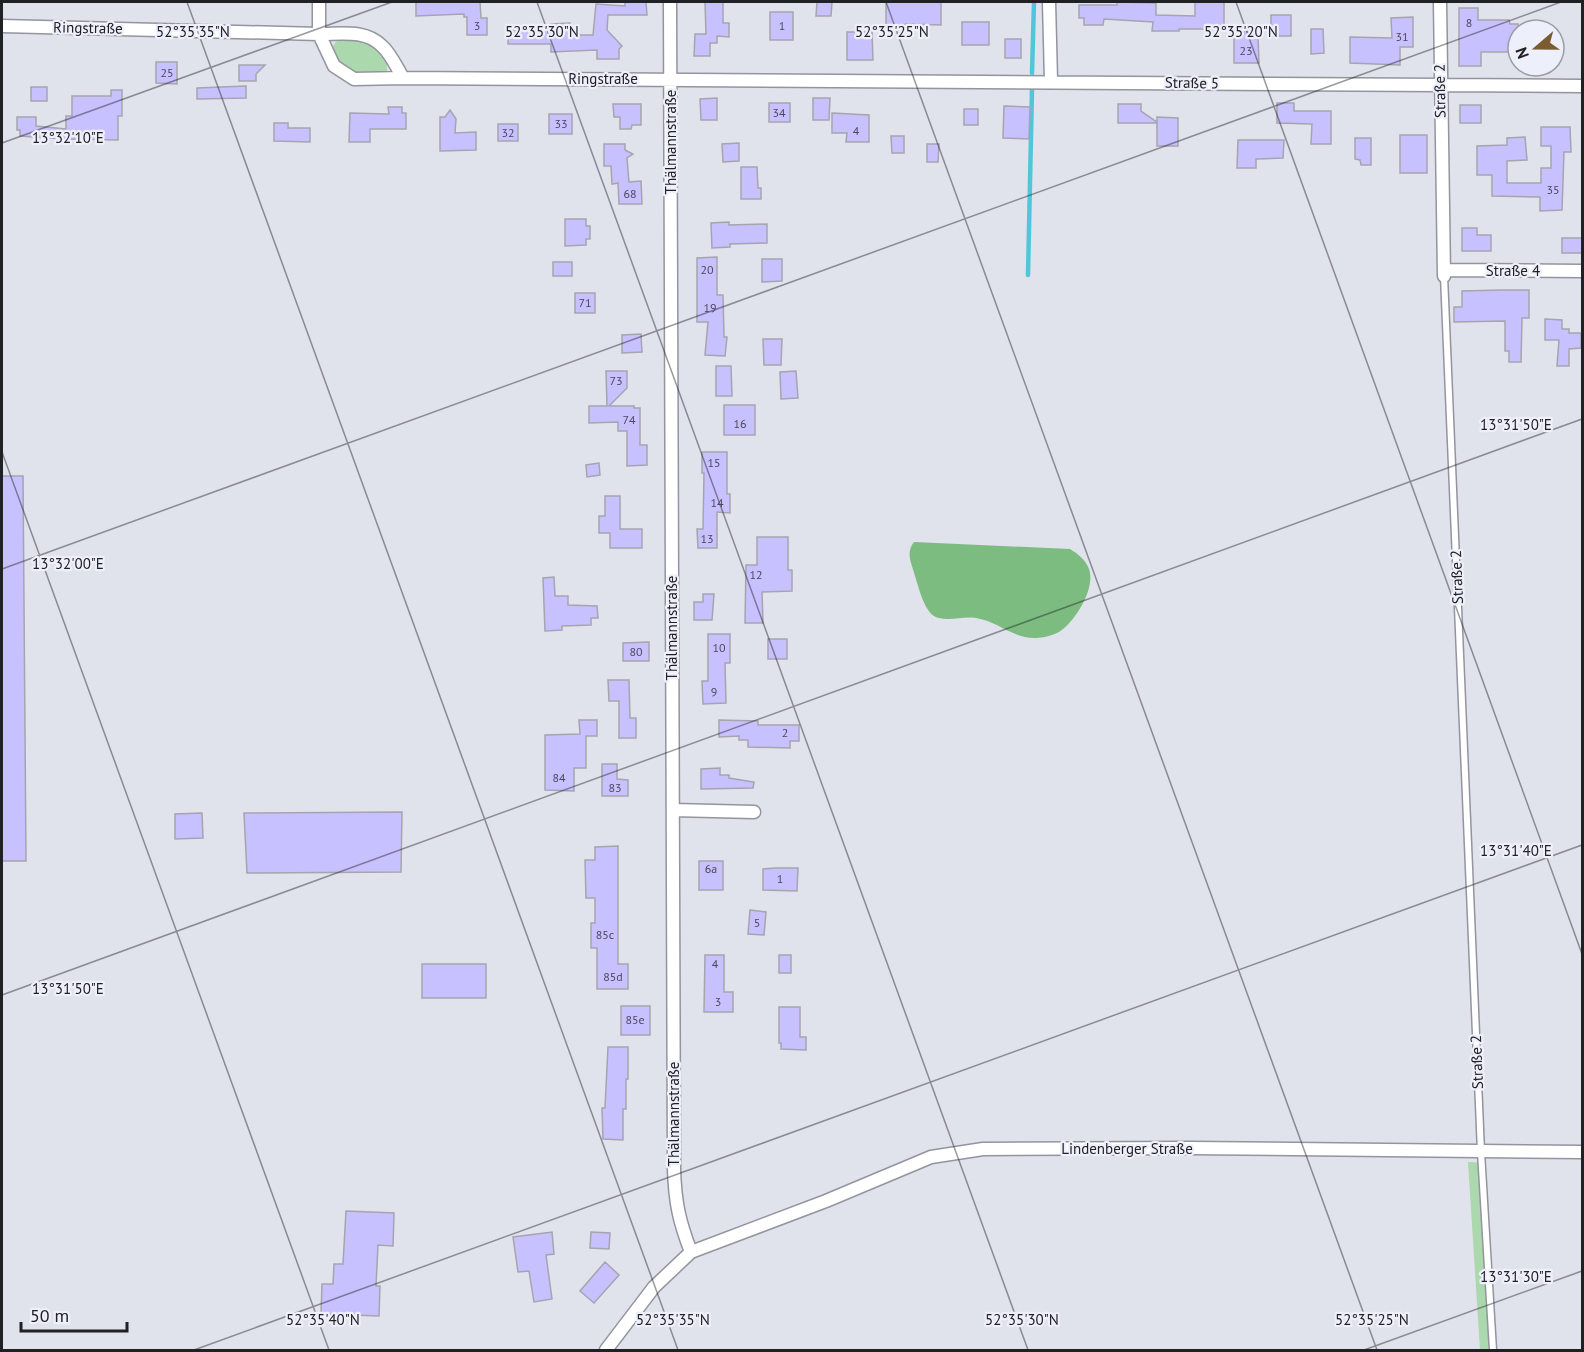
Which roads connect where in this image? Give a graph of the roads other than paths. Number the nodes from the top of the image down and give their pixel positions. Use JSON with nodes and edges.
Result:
{"nodes":[{"id":1,"x":319,"y":2,"type":"edge"},
{"id":2,"x":670,"y":2,"type":"edge"},
{"id":3,"x":1049,"y":2,"type":"edge"},
{"id":4,"x":1440,"y":2,"type":"edge"},
{"id":5,"x":2,"y":26,"type":"edge"},
{"id":6,"x":319,"y":34,"type":"junction"},
{"id":7,"x":403,"y":78,"type":"junction"},
{"id":8,"x":671,"y":79,"type":"junction"},
{"id":9,"x":802,"y":80,"type":"joint"},
{"id":10,"x":1051,"y":81,"type":"junction"},
{"id":11,"x":1440,"y":85,"type":"junction"},
{"id":12,"x":1582,"y":86,"type":"edge"},
{"id":13,"x":1582,"y":271,"type":"edge"},
{"id":14,"x":1444,"y":273,"type":"junction"},
{"id":15,"x":673,"y":810,"type":"junction"},
{"id":16,"x":753,"y":812,"type":"dead end"},
{"id":17,"x":1481,"y":1152,"type":"junction"},
{"id":18,"x":1582,"y":1152,"type":"edge"},
{"id":19,"x":691,"y":1252,"type":"junction"},
{"id":20,"x":606,"y":1350,"type":"edge"},
{"id":21,"x":1493,"y":1350,"type":"edge"}],
"edges":[{"from":1,"to":6,"type":"street","name":"Ringstraße"},
{"from":2,"to":8,"type":"street","name":"Thälmannstraße"},
{"from":3,"to":10,"type":"street"},
{"from":4,"to":11,"type":"street","name":"Straße 2"},
{"from":5,"to":6,"type":"street","name":"Ringstraße"},
{"from":6,"to":7,"type":"street","name":"Ringstraße"},
{"from":6,"to":7,"type":"street","name":"Ringstraße"},
{"from":7,"to":8,"type":"street","name":"Ringstraße"},
{"from":8,"to":9,"type":"street","name":"Ringstraße"},
{"from":8,"to":15,"type":"street","name":"Thälmannstraße"},
{"from":9,"to":10,"type":"street","name":"Straße 5"},
{"from":10,"to":11,"type":"street","name":"Straße 5"},
{"from":11,"to":12,"type":"street","name":"Straße 5"},
{"from":11,"to":14,"type":"street","name":"Straße 2"},
{"from":13,"to":14,"type":"street","name":"Straße 4"},
{"from":14,"to":17,"type":"lane","name":"Straße 2"},
{"from":15,"to":16,"type":"street"},
{"from":15,"to":19,"type":"street","name":"Thälmannstraße"},
{"from":17,"to":18,"type":"street","name":"Lindenberger Straße"},
{"from":17,"to":19,"type":"street","name":"Lindenberger Straße"},
{"from":17,"to":21,"type":"lane","name":"Straße 2"},
{"from":19,"to":20,"type":"street"}]}
